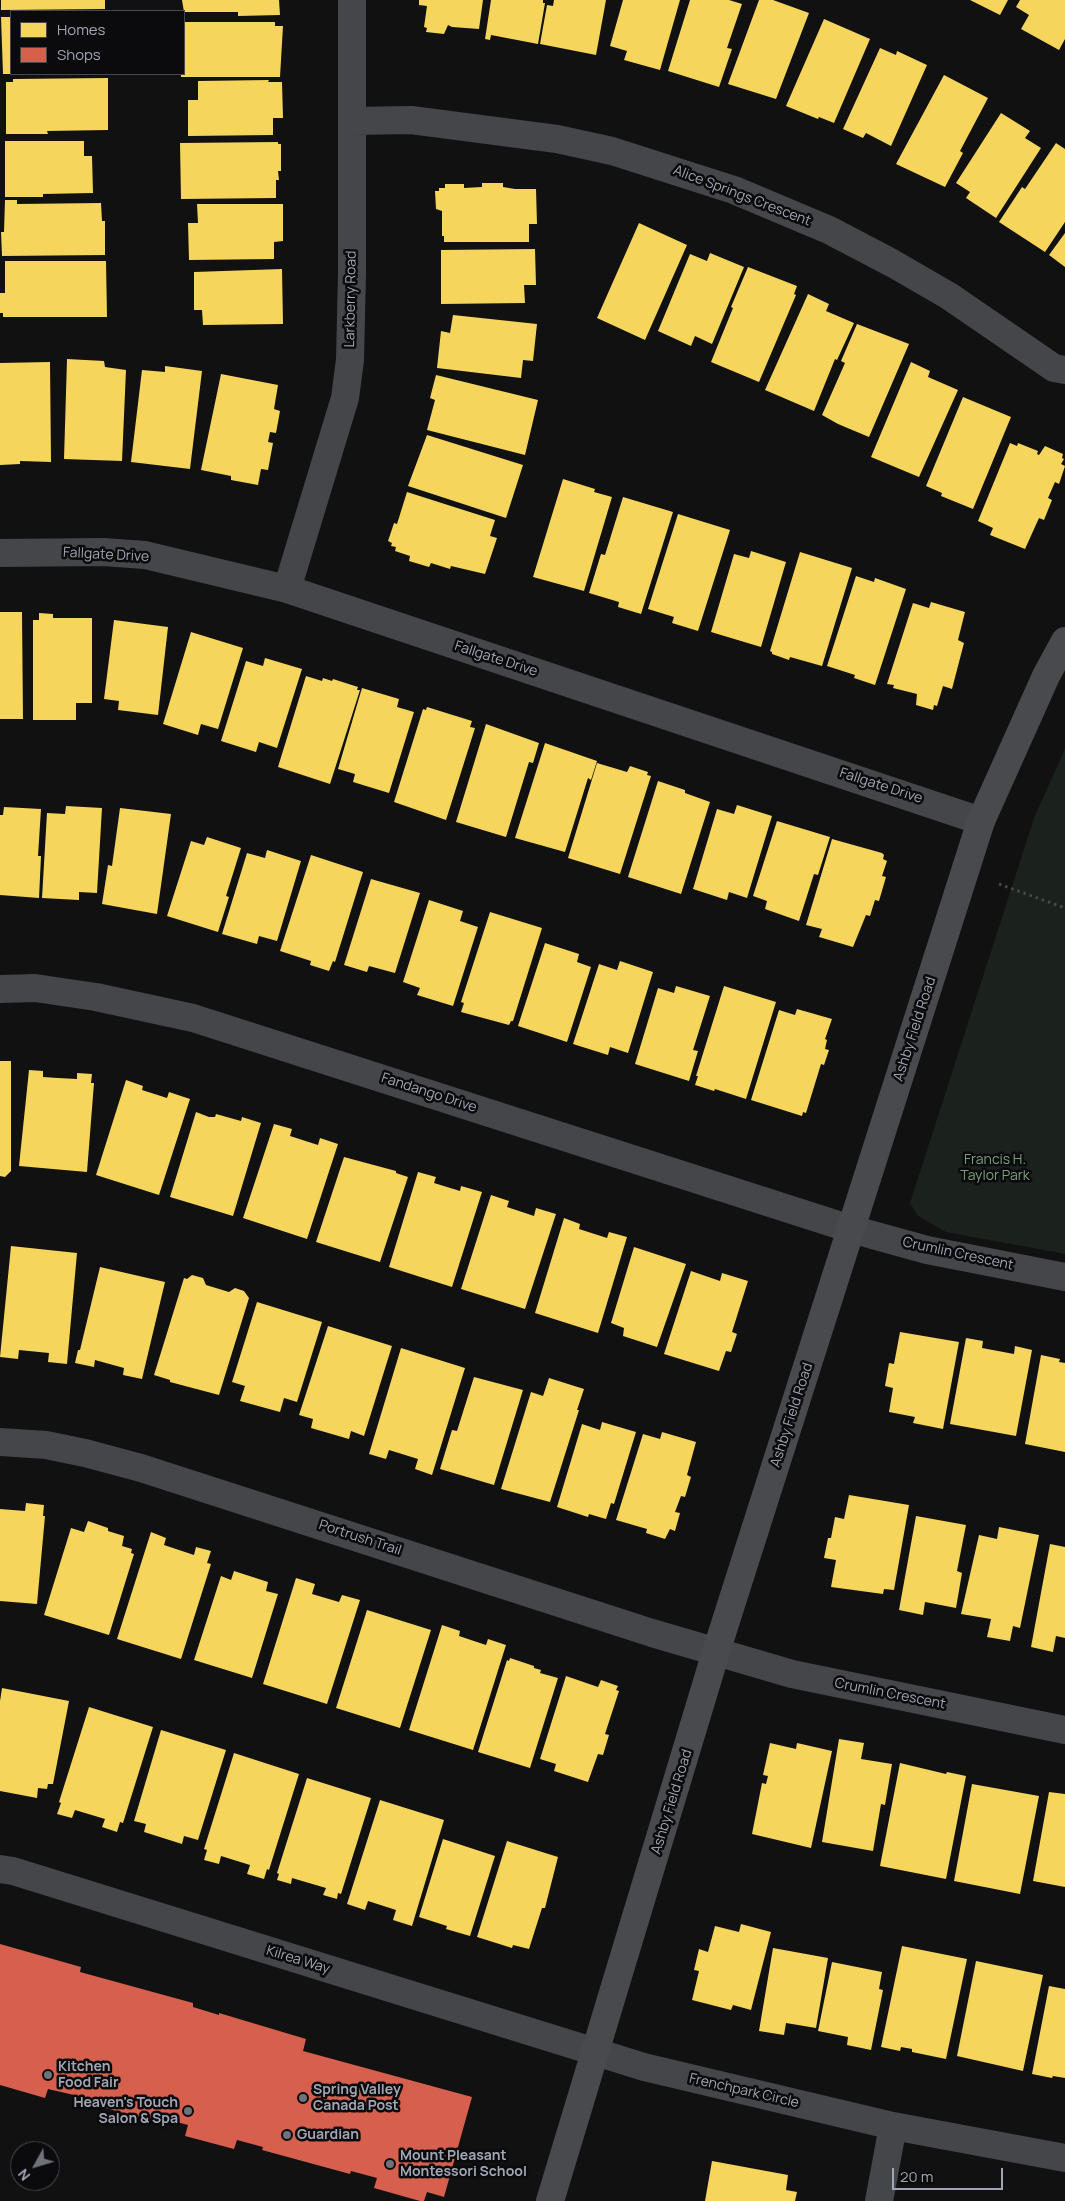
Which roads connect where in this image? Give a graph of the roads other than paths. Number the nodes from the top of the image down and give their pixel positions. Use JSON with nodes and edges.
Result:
{"nodes":[{"id":1,"x":352,"y":0,"type":"edge"},
{"id":2,"x":352,"y":121,"type":"junction"},
{"id":3,"x":1065,"y":370,"type":"edge"},
{"id":4,"x":0,"y":553,"type":"edge"},
{"id":5,"x":286,"y":589,"type":"junction"},
{"id":6,"x":1065,"y":640,"type":"edge"},
{"id":7,"x":982,"y":821,"type":"junction"},
{"id":8,"x":0,"y":989,"type":"edge"},
{"id":9,"x":851,"y":1229,"type":"junction"},
{"id":10,"x":1065,"y":1276,"type":"edge"},
{"id":11,"x":0,"y":1442,"type":"edge"},
{"id":12,"x":716,"y":1652,"type":"junction"},
{"id":13,"x":1065,"y":1730,"type":"edge"},
{"id":14,"x":0,"y":1869,"type":"edge"},
{"id":15,"x":596,"y":2053,"type":"junction"},
{"id":16,"x":892,"y":2126,"type":"junction"},
{"id":17,"x":1065,"y":2158,"type":"edge"},
{"id":18,"x":550,"y":2201,"type":"edge"},
{"id":19,"x":879,"y":2201,"type":"edge"}],
"edges":[{"from":1,"to":2,"type":"street","name":"Larkberry Road"},
{"from":2,"to":3,"type":"street","name":"Alice Springs Crescent"},
{"from":2,"to":5,"type":"street","name":"Larkberry Road"},
{"from":4,"to":5,"type":"street","name":"Fallgate Drive"},
{"from":5,"to":7,"type":"street","name":"Fallgate Drive"},
{"from":6,"to":7,"type":"street","name":"Ashby Field Road"},
{"from":7,"to":9,"type":"street","name":"Ashby Field Road"},
{"from":8,"to":9,"type":"street","name":"Fandango Drive"},
{"from":9,"to":10,"type":"street","name":"Crumlin Crescent"},
{"from":9,"to":12,"type":"street","name":"Ashby Field Road"},
{"from":11,"to":12,"type":"street","name":"Portrush Trail"},
{"from":12,"to":13,"type":"street","name":"Crumlin Crescent"},
{"from":12,"to":15,"type":"street","name":"Ashby Field Road"},
{"from":14,"to":15,"type":"street","name":"Kilrea Way"},
{"from":15,"to":16,"type":"street","name":"Frenchpark Circle"},
{"from":15,"to":18,"type":"street","name":"Ashby Field Road"},
{"from":16,"to":17,"type":"street","name":"Frenchpark Circle"},
{"from":16,"to":19,"type":"street"}]}
